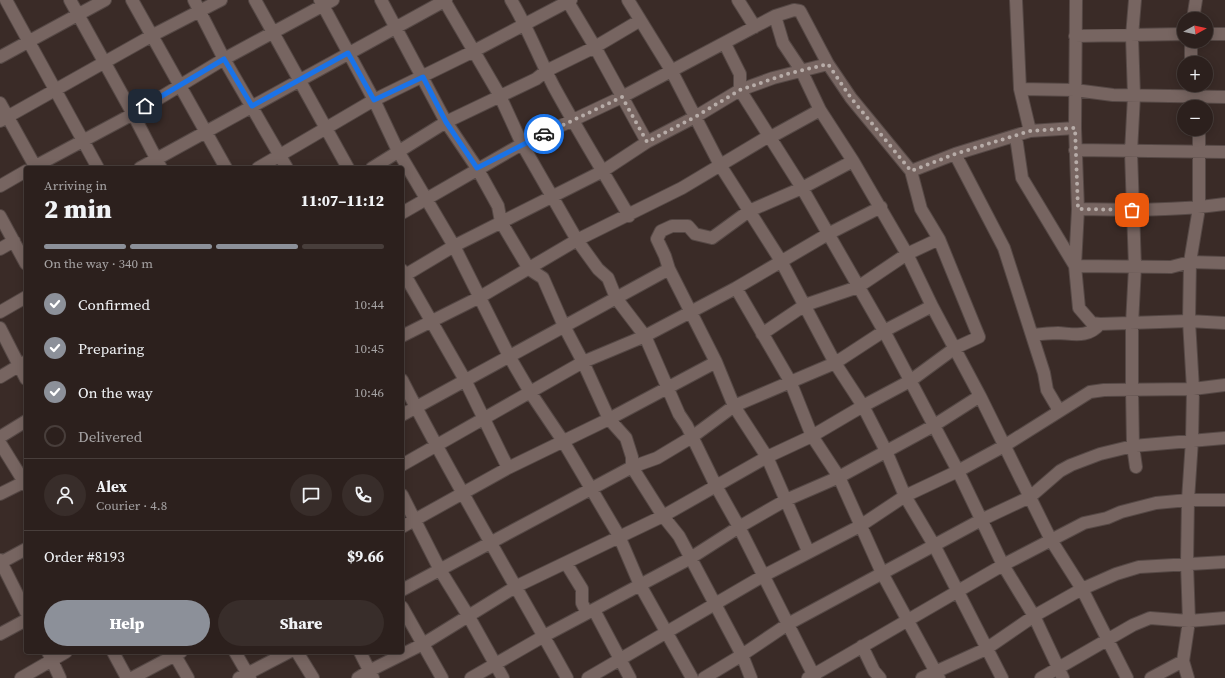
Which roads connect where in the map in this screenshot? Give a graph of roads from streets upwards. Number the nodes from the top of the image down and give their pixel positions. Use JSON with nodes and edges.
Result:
{"nodes":[{"id":1,"x":6,"y":0,"type":"edge"},
{"id":2,"x":70,"y":0,"type":"edge"},
{"id":3,"x":105,"y":0,"type":"edge"},
{"id":4,"x":132,"y":0,"type":"edge"},
{"id":5,"x":194,"y":0,"type":"edge"},
{"id":6,"x":221,"y":0,"type":"edge"},
{"id":7,"x":255,"y":0,"type":"edge"},
{"id":8,"x":381,"y":0,"type":"edge"},
{"id":9,"x":445,"y":0,"type":"edge"},
{"id":10,"x":511,"y":0,"type":"edge"},
{"id":11,"x":628,"y":0,"type":"edge"},
{"id":12,"x":738,"y":0,"type":"edge"},
{"id":13,"x":1016,"y":0,"type":"edge"},
{"id":14,"x":1076,"y":0,"type":"edge"},
{"id":15,"x":1135,"y":0,"type":"edge"},
{"id":16,"x":1196,"y":0,"type":"edge"},
{"id":17,"x":569,"y":1,"type":"edge"},
{"id":18,"x":325,"y":2,"type":"edge"},
{"id":19,"x":200,"y":11,"type":"junction"},
{"id":20,"x":1194,"y":12,"type":"edge"},
{"id":21,"x":78,"y":14,"type":"junction"},
{"id":22,"x":775,"y":16,"type":"junction"},
{"id":23,"x":639,"y":21,"type":"junction"},
{"id":24,"x":526,"y":25,"type":"junction"},
{"id":25,"x":396,"y":27,"type":"junction"},
{"id":26,"x":755,"y":27,"type":"junction"},
{"id":27,"x":272,"y":32,"type":"junction"},
{"id":28,"x":1177,"y":34,"type":"edge"},
{"id":29,"x":1213,"y":34,"type":"edge"},
{"id":30,"x":1225,"y":34,"type":"edge"},
{"id":31,"x":153,"y":35,"type":"junction"},
{"id":32,"x":1075,"y":36,"type":"junction"},
{"id":33,"x":1132,"y":36,"type":"junction"},
{"id":34,"x":29,"y":41,"type":"junction"},
{"id":35,"x":725,"y":44,"type":"junction"},
{"id":36,"x":595,"y":47,"type":"junction"},
{"id":37,"x":474,"y":51,"type":"junction"},
{"id":38,"x":348,"y":53,"type":"junction"},
{"id":39,"x":0,"y":57,"type":"edge"},
{"id":40,"x":224,"y":59,"type":"junction"},
{"id":41,"x":105,"y":63,"type":"junction"},
{"id":42,"x":828,"y":64,"type":"junction"},
{"id":43,"x":671,"y":70,"type":"junction"},
{"id":44,"x":801,"y":70,"type":"junction"},
{"id":45,"x":546,"y":71,"type":"junction"},
{"id":46,"x":423,"y":77,"type":"junction"},
{"id":47,"x":299,"y":80,"type":"junction"},
{"id":48,"x":181,"y":85,"type":"junction"},
{"id":49,"x":56,"y":89,"type":"junction"},
{"id":50,"x":1020,"y":89,"type":"junction"},
{"id":51,"x":740,"y":90,"type":"junction"},
{"id":52,"x":1075,"y":90,"type":"junction"},
{"id":53,"x":500,"y":96,"type":"junction"},
{"id":54,"x":1134,"y":96,"type":"junction"},
{"id":55,"x":1192,"y":96,"type":"edge"},
{"id":56,"x":622,"y":97,"type":"junction"},
{"id":57,"x":1225,"y":97,"type":"edge"},
{"id":58,"x":374,"y":100,"type":"junction"},
{"id":59,"x":0,"y":103,"type":"edge"},
{"id":60,"x":252,"y":106,"type":"junction"},
{"id":61,"x":820,"y":110,"type":"junction"},
{"id":62,"x":133,"y":114,"type":"junction"},
{"id":63,"x":695,"y":117,"type":"junction"},
{"id":64,"x":4,"y":118,"type":"edge"},
{"id":65,"x":573,"y":121,"type":"junction"},
{"id":66,"x":446,"y":122,"type":"junction"},
{"id":67,"x":1075,"y":128,"type":"junction"},
{"id":68,"x":326,"y":130,"type":"junction"},
{"id":69,"x":206,"y":131,"type":"junction"},
{"id":70,"x":1030,"y":131,"type":"junction"},
{"id":71,"x":1199,"y":136,"type":"edge"},
{"id":72,"x":1016,"y":137,"type":"junction"},
{"id":73,"x":770,"y":138,"type":"junction"},
{"id":74,"x":83,"y":141,"type":"junction"},
{"id":75,"x":647,"y":142,"type":"junction"},
{"id":76,"x":522,"y":144,"type":"junction"},
{"id":77,"x":1075,"y":150,"type":"junction"},
{"id":78,"x":398,"y":151,"type":"junction"},
{"id":79,"x":1131,"y":152,"type":"junction"},
{"id":80,"x":1225,"y":152,"type":"edge"},
{"id":81,"x":1199,"y":153,"type":"junction"},
{"id":82,"x":955,"y":154,"type":"junction"},
{"id":83,"x":280,"y":156,"type":"junction"},
{"id":84,"x":853,"y":161,"type":"junction"},
{"id":85,"x":159,"y":164,"type":"edge"},
{"id":86,"x":720,"y":165,"type":"junction"},
{"id":87,"x":31,"y":166,"type":"edge"},
{"id":88,"x":36,"y":166,"type":"edge"},
{"id":89,"x":97,"y":166,"type":"edge"},
{"id":90,"x":225,"y":166,"type":"edge"},
{"id":91,"x":262,"y":166,"type":"edge"},
{"id":92,"x":286,"y":166,"type":"edge"},
{"id":93,"x":347,"y":166,"type":"edge"},
{"id":94,"x":375,"y":166,"type":"edge"},
{"id":95,"x":477,"y":168,"type":"junction"},
{"id":96,"x":603,"y":171,"type":"junction"},
{"id":97,"x":911,"y":171,"type":"junction"},
{"id":98,"x":24,"y":172,"type":"edge"},
{"id":99,"x":0,"y":186,"type":"edge"},
{"id":100,"x":802,"y":188,"type":"junction"},
{"id":101,"x":552,"y":195,"type":"junction"},
{"id":102,"x":427,"y":199,"type":"junction"},
{"id":103,"x":1225,"y":204,"type":"edge"},
{"id":104,"x":881,"y":207,"type":"junction"},
{"id":105,"x":1199,"y":208,"type":"junction"},
{"id":106,"x":1078,"y":209,"type":"junction"},
{"id":107,"x":1132,"y":210,"type":"junction"},
{"id":108,"x":749,"y":211,"type":"junction"},
{"id":109,"x":404,"y":212,"type":"edge"},
{"id":110,"x":0,"y":216,"type":"edge"},
{"id":111,"x":629,"y":216,"type":"junction"},
{"id":112,"x":501,"y":222,"type":"junction"},
{"id":113,"x":828,"y":234,"type":"junction"},
{"id":114,"x":939,"y":239,"type":"junction"},
{"id":115,"x":577,"y":240,"type":"junction"},
{"id":116,"x":14,"y":241,"type":"junction"},
{"id":117,"x":454,"y":246,"type":"junction"},
{"id":118,"x":0,"y":249,"type":"edge"},
{"id":119,"x":908,"y":254,"type":"junction"},
{"id":120,"x":24,"y":260,"type":"edge"},
{"id":121,"x":781,"y":262,"type":"junction"},
{"id":122,"x":1190,"y":262,"type":"junction"},
{"id":123,"x":1225,"y":263,"type":"edge"},
{"id":124,"x":1075,"y":266,"type":"junction"},
{"id":125,"x":1135,"y":267,"type":"junction"},
{"id":126,"x":529,"y":269,"type":"junction"},
{"id":127,"x":669,"y":269,"type":"junction"},
{"id":128,"x":404,"y":273,"type":"edge"},
{"id":129,"x":404,"y":276,"type":"edge"},
{"id":130,"x":858,"y":287,"type":"junction"},
{"id":131,"x":736,"y":288,"type":"junction"},
{"id":132,"x":480,"y":297,"type":"junction"},
{"id":133,"x":24,"y":298,"type":"edge"},
{"id":134,"x":616,"y":298,"type":"junction"},
{"id":135,"x":805,"y":305,"type":"junction"},
{"id":136,"x":932,"y":306,"type":"junction"},
{"id":137,"x":692,"y":311,"type":"junction"},
{"id":138,"x":0,"y":312,"type":"edge"},
{"id":139,"x":432,"y":321,"type":"junction"},
{"id":140,"x":1189,"y":321,"type":"junction"},
{"id":141,"x":1225,"y":323,"type":"edge"},
{"id":142,"x":1100,"y":324,"type":"junction"},
{"id":143,"x":1132,"y":324,"type":"junction"},
{"id":144,"x":564,"y":326,"type":"junction"},
{"id":145,"x":0,"y":328,"type":"edge"},
{"id":146,"x":884,"y":331,"type":"junction"},
{"id":147,"x":762,"y":334,"type":"junction"},
{"id":148,"x":404,"y":335,"type":"edge"},
{"id":149,"x":1032,"y":335,"type":"junction"},
{"id":150,"x":646,"y":336,"type":"junction"},
{"id":151,"x":955,"y":348,"type":"junction"},
{"id":152,"x":509,"y":356,"type":"junction"},
{"id":153,"x":583,"y":362,"type":"junction"},
{"id":154,"x":716,"y":362,"type":"junction"},
{"id":155,"x":835,"y":363,"type":"junction"},
{"id":156,"x":23,"y":364,"type":"edge"},
{"id":157,"x":0,"y":376,"type":"edge"},
{"id":158,"x":465,"y":380,"type":"junction"},
{"id":159,"x":790,"y":381,"type":"junction"},
{"id":160,"x":910,"y":381,"type":"junction"},
{"id":161,"x":404,"y":384,"type":"edge"},
{"id":162,"x":1225,"y":385,"type":"edge"},
{"id":163,"x":666,"y":387,"type":"junction"},
{"id":164,"x":1193,"y":388,"type":"junction"},
{"id":165,"x":1132,"y":389,"type":"junction"},
{"id":166,"x":530,"y":392,"type":"junction"},
{"id":167,"x":980,"y":396,"type":"junction"},
{"id":168,"x":734,"y":406,"type":"junction"},
{"id":169,"x":862,"y":406,"type":"junction"},
{"id":170,"x":416,"y":407,"type":"junction"},
{"id":171,"x":1057,"y":412,"type":"junction"},
{"id":172,"x":404,"y":414,"type":"edge"},
{"id":173,"x":609,"y":419,"type":"junction"},
{"id":174,"x":484,"y":420,"type":"junction"},
{"id":175,"x":24,"y":422,"type":"edge"},
{"id":176,"x":933,"y":426,"type":"junction"},
{"id":177,"x":0,"y":436,"type":"edge"},
{"id":178,"x":812,"y":436,"type":"junction"},
{"id":179,"x":692,"y":437,"type":"junction"},
{"id":180,"x":1225,"y":438,"type":"edge"},
{"id":181,"x":1192,"y":440,"type":"junction"},
{"id":182,"x":563,"y":441,"type":"junction"},
{"id":183,"x":0,"y":443,"type":"edge"},
{"id":184,"x":437,"y":445,"type":"junction"},
{"id":185,"x":1004,"y":446,"type":"junction"},
{"id":186,"x":1133,"y":446,"type":"junction"},
{"id":187,"x":886,"y":451,"type":"junction"},
{"id":188,"x":767,"y":457,"type":"junction"},
{"id":189,"x":404,"y":464,"type":"edge"},
{"id":190,"x":632,"y":467,"type":"junction"},
{"id":191,"x":1136,"y":467,"type":"dead end"},
{"id":192,"x":508,"y":468,"type":"junction"},
{"id":193,"x":958,"y":471,"type":"junction"},
{"id":194,"x":839,"y":477,"type":"junction"},
{"id":195,"x":24,"y":480,"type":"edge"},
{"id":196,"x":24,"y":482,"type":"edge"},
{"id":197,"x":716,"y":486,"type":"junction"},
{"id":198,"x":591,"y":488,"type":"junction"},
{"id":199,"x":0,"y":494,"type":"edge"},
{"id":200,"x":462,"y":494,"type":"junction"},
{"id":201,"x":905,"y":496,"type":"junction"},
{"id":202,"x":1030,"y":497,"type":"junction"},
{"id":203,"x":404,"y":498,"type":"edge"},
{"id":204,"x":786,"y":500,"type":"junction"},
{"id":205,"x":1188,"y":500,"type":"junction"},
{"id":206,"x":1225,"y":500,"type":"edge"},
{"id":207,"x":663,"y":516,"type":"junction"},
{"id":208,"x":415,"y":519,"type":"junction"},
{"id":209,"x":981,"y":520,"type":"junction"},
{"id":210,"x":404,"y":525,"type":"edge"},
{"id":211,"x":860,"y":526,"type":"junction"},
{"id":212,"x":740,"y":527,"type":"junction"},
{"id":213,"x":619,"y":536,"type":"junction"},
{"id":214,"x":1051,"y":540,"type":"junction"},
{"id":215,"x":490,"y":542,"type":"junction"},
{"id":216,"x":934,"y":545,"type":"junction"},
{"id":217,"x":24,"y":550,"type":"edge"},
{"id":218,"x":808,"y":551,"type":"junction"},
{"id":219,"x":689,"y":559,"type":"junction"},
{"id":220,"x":0,"y":562,"type":"edge"},
{"id":221,"x":1225,"y":562,"type":"edge"},
{"id":222,"x":566,"y":563,"type":"junction"},
{"id":223,"x":1187,"y":564,"type":"junction"},
{"id":224,"x":1003,"y":565,"type":"junction"},
{"id":225,"x":440,"y":570,"type":"junction"},
{"id":226,"x":882,"y":573,"type":"junction"},
{"id":227,"x":763,"y":576,"type":"junction"},
{"id":228,"x":640,"y":585,"type":"junction"},
{"id":229,"x":517,"y":586,"type":"junction"},
{"id":230,"x":404,"y":589,"type":"edge"},
{"id":231,"x":1082,"y":589,"type":"junction"},
{"id":232,"x":956,"y":592,"type":"junction"},
{"id":233,"x":716,"y":604,"type":"junction"},
{"id":234,"x":24,"y":608,"type":"edge"},
{"id":235,"x":404,"y":611,"type":"edge"},
{"id":236,"x":591,"y":611,"type":"junction"},
{"id":237,"x":1034,"y":616,"type":"junction"},
{"id":238,"x":469,"y":617,"type":"junction"},
{"id":239,"x":1225,"y":618,"type":"edge"},
{"id":240,"x":908,"y":619,"type":"junction"},
{"id":241,"x":24,"y":621,"type":"edge"},
{"id":242,"x":1189,"y":621,"type":"junction"},
{"id":243,"x":788,"y":624,"type":"junction"},
{"id":244,"x":667,"y":633,"type":"junction"},
{"id":245,"x":0,"y":634,"type":"edge"},
{"id":246,"x":544,"y":636,"type":"junction"},
{"id":247,"x":1106,"y":640,"type":"junction"},
{"id":248,"x":423,"y":644,"type":"junction"},
{"id":249,"x":862,"y":646,"type":"junction"},
{"id":250,"x":986,"y":649,"type":"junction"},
{"id":251,"x":114,"y":654,"type":"edge"},
{"id":252,"x":174,"y":654,"type":"edge"},
{"id":253,"x":176,"y":654,"type":"edge"},
{"id":254,"x":236,"y":654,"type":"edge"},
{"id":255,"x":285,"y":654,"type":"edge"},
{"id":256,"x":298,"y":654,"type":"edge"},
{"id":257,"x":361,"y":654,"type":"edge"},
{"id":258,"x":742,"y":655,"type":"junction"},
{"id":259,"x":50,"y":656,"type":"edge"},
{"id":260,"x":620,"y":659,"type":"junction"},
{"id":261,"x":1183,"y":661,"type":"junction"},
{"id":262,"x":496,"y":664,"type":"junction"},
{"id":263,"x":1061,"y":673,"type":"edge"},
{"id":264,"x":371,"y":674,"type":"edge"},
{"id":265,"x":937,"y":674,"type":"edge"},
{"id":266,"x":245,"y":676,"type":"edge"},
{"id":267,"x":812,"y":677,"type":"edge"},
{"id":268,"x":21,"y":678,"type":"edge"},
{"id":269,"x":60,"y":678,"type":"edge"},
{"id":270,"x":126,"y":678,"type":"edge"},
{"id":271,"x":132,"y":678,"type":"edge"},
{"id":272,"x":188,"y":678,"type":"edge"},
{"id":273,"x":313,"y":678,"type":"edge"},
{"id":274,"x":358,"y":678,"type":"edge"},
{"id":275,"x":442,"y":678,"type":"edge"},
{"id":276,"x":471,"y":678,"type":"edge"},
{"id":277,"x":503,"y":678,"type":"edge"},
{"id":278,"x":567,"y":678,"type":"edge"},
{"id":279,"x":588,"y":678,"type":"edge"},
{"id":280,"x":630,"y":678,"type":"edge"},
{"id":281,"x":692,"y":678,"type":"edge"},
{"id":282,"x":704,"y":678,"type":"edge"},
{"id":283,"x":751,"y":678,"type":"edge"},
{"id":284,"x":880,"y":678,"type":"edge"},
{"id":285,"x":922,"y":678,"type":"edge"},
{"id":286,"x":1002,"y":678,"type":"edge"},
{"id":287,"x":1041,"y":678,"type":"edge"},
{"id":288,"x":1127,"y":678,"type":"edge"},
{"id":289,"x":1151,"y":678,"type":"edge"},
{"id":290,"x":1188,"y":678,"type":"edge"}],
"edges":[{"from":1,"to":34,"type":"street"},
{"from":2,"to":21,"type":"street"},
{"from":3,"to":21,"type":"street"},
{"from":4,"to":31,"type":"street"},
{"from":5,"to":19,"type":"street"},
{"from":6,"to":19,"type":"street"},
{"from":7,"to":27,"type":"street"},
{"from":8,"to":25,"type":"street"},
{"from":9,"to":25,"type":"street"},
{"from":9,"to":37,"type":"street"},
{"from":10,"to":24,"type":"street"},
{"from":11,"to":23,"type":"street"},
{"from":12,"to":26,"type":"street"},
{"from":13,"to":50,"type":"street"},
{"from":14,"to":32,"type":"street"},
{"from":15,"to":33,"type":"street"},
{"from":16,"to":20,"type":"street"},
{"from":17,"to":24,"type":"street"},
{"from":17,"to":36,"type":"street"},
{"from":18,"to":27,"type":"street"},
{"from":18,"to":38,"type":"street"},
{"from":19,"to":31,"type":"street"},
{"from":19,"to":40,"type":"street"},
{"from":21,"to":34,"type":"street"},
{"from":21,"to":41,"type":"street"},
{"from":22,"to":26,"type":"street"},
{"from":22,"to":42,"type":"street"},
{"from":22,"to":44,"type":"street"},
{"from":23,"to":36,"type":"street"},
{"from":23,"to":43,"type":"street"},
{"from":24,"to":37,"type":"street"},
{"from":24,"to":45,"type":"street"},
{"from":25,"to":38,"type":"street"},
{"from":25,"to":46,"type":"street"},
{"from":26,"to":35,"type":"street"},
{"from":27,"to":40,"type":"street"},
{"from":27,"to":47,"type":"street"},
{"from":28,"to":33,"type":"street"},
{"from":29,"to":30,"type":"street"},
{"from":31,"to":41,"type":"street"},
{"from":31,"to":48,"type":"street"},
{"from":32,"to":33,"type":"street"},
{"from":32,"to":52,"type":"street"},
{"from":33,"to":54,"type":"street"},
{"from":34,"to":39,"type":"street"},
{"from":34,"to":49,"type":"street"},
{"from":35,"to":43,"type":"street"},
{"from":35,"to":51,"type":"street"},
{"from":36,"to":45,"type":"street"},
{"from":36,"to":56,"type":"street"},
{"from":37,"to":46,"type":"street"},
{"from":37,"to":53,"type":"street"},
{"from":38,"to":47,"type":"street"},
{"from":38,"to":58,"type":"street"},
{"from":40,"to":48,"type":"street"},
{"from":40,"to":60,"type":"street"},
{"from":41,"to":49,"type":"street"},
{"from":41,"to":62,"type":"street"},
{"from":42,"to":44,"type":"street"},
{"from":42,"to":97,"type":"street"},
{"from":43,"to":56,"type":"street"},
{"from":43,"to":63,"type":"street"},
{"from":44,"to":51,"type":"street"},
{"from":44,"to":61,"type":"street"},
{"from":45,"to":53,"type":"street"},
{"from":45,"to":65,"type":"street"},
{"from":46,"to":58,"type":"street"},
{"from":46,"to":66,"type":"street"},
{"from":47,"to":60,"type":"street"},
{"from":47,"to":68,"type":"street"},
{"from":48,"to":62,"type":"street"},
{"from":48,"to":69,"type":"street"},
{"from":49,"to":64,"type":"street"},
{"from":49,"to":74,"type":"street"},
{"from":50,"to":52,"type":"street"},
{"from":50,"to":70,"type":"street"},
{"from":51,"to":63,"type":"street"},
{"from":51,"to":73,"type":"street"},
{"from":52,"to":54,"type":"street"},
{"from":52,"to":67,"type":"street"},
{"from":53,"to":66,"type":"street"},
{"from":53,"to":76,"type":"street"},
{"from":54,"to":55,"type":"street"},
{"from":54,"to":79,"type":"street"},
{"from":55,"to":57,"type":"street"},
{"from":56,"to":65,"type":"street"},
{"from":56,"to":75,"type":"street"},
{"from":58,"to":68,"type":"street"},
{"from":58,"to":78,"type":"street"},
{"from":59,"to":64,"type":"street"},
{"from":60,"to":69,"type":"street"},
{"from":60,"to":83,"type":"street"},
{"from":61,"to":73,"type":"street"},
{"from":61,"to":84,"type":"street"},
{"from":62,"to":74,"type":"street"},
{"from":62,"to":85,"type":"street"},
{"from":63,"to":75,"type":"street"},
{"from":63,"to":86,"type":"street"},
{"from":64,"to":87,"type":"street"},
{"from":65,"to":76,"type":"street"},
{"from":65,"to":96,"type":"street"},
{"from":66,"to":78,"type":"street"},
{"from":66,"to":95,"type":"street"},
{"from":67,"to":70,"type":"street"},
{"from":67,"to":77,"type":"street"},
{"from":68,"to":83,"type":"street"},
{"from":68,"to":93,"type":"street"},
{"from":69,"to":85,"type":"street"},
{"from":69,"to":90,"type":"street"},
{"from":70,"to":72,"type":"street"},
{"from":71,"to":81,"type":"street"},
{"from":72,"to":82,"type":"street"},
{"from":72,"to":124,"type":"street"},
{"from":73,"to":86,"type":"street"},
{"from":73,"to":100,"type":"street"},
{"from":74,"to":88,"type":"street"},
{"from":74,"to":89,"type":"street"},
{"from":75,"to":96,"type":"street"},
{"from":76,"to":95,"type":"street"},
{"from":76,"to":101,"type":"street"},
{"from":77,"to":79,"type":"street"},
{"from":77,"to":106,"type":"street"},
{"from":78,"to":94,"type":"street"},
{"from":78,"to":102,"type":"street"},
{"from":79,"to":81,"type":"street"},
{"from":79,"to":107,"type":"street"},
{"from":80,"to":81,"type":"street"},
{"from":81,"to":105,"type":"street"},
{"from":82,"to":97,"type":"street"},
{"from":82,"to":149,"type":"street"},
{"from":83,"to":91,"type":"street"},
{"from":83,"to":92,"type":"street"},
{"from":84,"to":100,"type":"street"},
{"from":84,"to":104,"type":"street"},
{"from":86,"to":108,"type":"street"},
{"from":86,"to":111,"type":"street"},
{"from":95,"to":102,"type":"street"},
{"from":95,"to":112,"type":"street"},
{"from":96,"to":101,"type":"street"},
{"from":96,"to":111,"type":"street"},
{"from":97,"to":114,"type":"street"},
{"from":98,"to":99,"type":"street"},
{"from":100,"to":108,"type":"street"},
{"from":100,"to":113,"type":"street"},
{"from":101,"to":112,"type":"street"},
{"from":101,"to":115,"type":"street"},
{"from":102,"to":109,"type":"street"},
{"from":102,"to":117,"type":"street"},
{"from":103,"to":105,"type":"street"},
{"from":104,"to":113,"type":"street"},
{"from":104,"to":119,"type":"street"},
{"from":105,"to":107,"type":"street"},
{"from":105,"to":122,"type":"street"},
{"from":106,"to":107,"type":"street"},
{"from":106,"to":124,"type":"street"},
{"from":107,"to":125,"type":"street"},
{"from":108,"to":121,"type":"street"},
{"from":108,"to":127,"type":"street"},
{"from":110,"to":116,"type":"street"},
{"from":111,"to":115,"type":"street"},
{"from":112,"to":117,"type":"street"},
{"from":112,"to":126,"type":"street"},
{"from":113,"to":121,"type":"street"},
{"from":113,"to":130,"type":"street"},
{"from":114,"to":119,"type":"street"},
{"from":114,"to":151,"type":"street"},
{"from":115,"to":126,"type":"street"},
{"from":115,"to":134,"type":"street"},
{"from":116,"to":118,"type":"street"},
{"from":116,"to":120,"type":"street"},
{"from":117,"to":128,"type":"street"},
{"from":117,"to":132,"type":"street"},
{"from":119,"to":130,"type":"street"},
{"from":119,"to":136,"type":"street"},
{"from":121,"to":131,"type":"street"},
{"from":121,"to":135,"type":"street"},
{"from":122,"to":123,"type":"street"},
{"from":122,"to":125,"type":"street"},
{"from":122,"to":140,"type":"street"},
{"from":124,"to":125,"type":"street"},
{"from":124,"to":142,"type":"street"},
{"from":125,"to":143,"type":"street"},
{"from":126,"to":132,"type":"street"},
{"from":126,"to":144,"type":"street"},
{"from":127,"to":134,"type":"street"},
{"from":127,"to":137,"type":"street"},
{"from":129,"to":139,"type":"street"},
{"from":130,"to":135,"type":"street"},
{"from":130,"to":146,"type":"street"},
{"from":131,"to":137,"type":"street"},
{"from":131,"to":147,"type":"street"},
{"from":132,"to":139,"type":"street"},
{"from":132,"to":152,"type":"street"},
{"from":133,"to":138,"type":"street"},
{"from":134,"to":144,"type":"street"},
{"from":134,"to":150,"type":"street"},
{"from":135,"to":147,"type":"street"},
{"from":135,"to":155,"type":"street"},
{"from":136,"to":146,"type":"street"},
{"from":136,"to":151,"type":"street"},
{"from":137,"to":150,"type":"street"},
{"from":137,"to":154,"type":"street"},
{"from":139,"to":148,"type":"street"},
{"from":139,"to":158,"type":"street"},
{"from":140,"to":141,"type":"street"},
{"from":140,"to":143,"type":"street"},
{"from":140,"to":164,"type":"street"},
{"from":142,"to":143,"type":"street"},
{"from":142,"to":149,"type":"street"},
{"from":143,"to":165,"type":"street"},
{"from":144,"to":152,"type":"street"},
{"from":144,"to":153,"type":"street"},
{"from":145,"to":156,"type":"street"},
{"from":146,"to":155,"type":"street"},
{"from":146,"to":160,"type":"street"},
{"from":147,"to":159,"type":"street"},
{"from":149,"to":171,"type":"street"},
{"from":150,"to":153,"type":"street"},
{"from":150,"to":163,"type":"street"},
{"from":151,"to":160,"type":"street"},
{"from":151,"to":167,"type":"street"},
{"from":152,"to":158,"type":"street"},
{"from":152,"to":166,"type":"street"},
{"from":153,"to":166,"type":"street"},
{"from":153,"to":173,"type":"street"},
{"from":154,"to":163,"type":"street"},
{"from":154,"to":168,"type":"street"},
{"from":155,"to":159,"type":"street"},
{"from":155,"to":169,"type":"street"},
{"from":156,"to":157,"type":"street"},
{"from":158,"to":170,"type":"street"},
{"from":158,"to":174,"type":"street"},
{"from":159,"to":168,"type":"street"},
{"from":159,"to":178,"type":"street"},
{"from":160,"to":169,"type":"street"},
{"from":160,"to":176,"type":"street"},
{"from":161,"to":170,"type":"street"},
{"from":162,"to":164,"type":"street"},
{"from":163,"to":173,"type":"street"},
{"from":163,"to":179,"type":"street"},
{"from":164,"to":165,"type":"street"},
{"from":164,"to":181,"type":"street"},
{"from":165,"to":171,"type":"street"},
{"from":165,"to":186,"type":"street"},
{"from":166,"to":174,"type":"street"},
{"from":166,"to":182,"type":"street"},
{"from":167,"to":176,"type":"street"},
{"from":167,"to":185,"type":"street"},
{"from":168,"to":179,"type":"street"},
{"from":168,"to":188,"type":"street"},
{"from":169,"to":178,"type":"street"},
{"from":169,"to":187,"type":"street"},
{"from":170,"to":172,"type":"street"},
{"from":170,"to":184,"type":"street"},
{"from":171,"to":185,"type":"street"},
{"from":173,"to":182,"type":"street"},
{"from":173,"to":190,"type":"street"},
{"from":174,"to":184,"type":"street"},
{"from":174,"to":192,"type":"street"},
{"from":175,"to":177,"type":"street"},
{"from":176,"to":187,"type":"street"},
{"from":176,"to":193,"type":"street"},
{"from":178,"to":188,"type":"street"},
{"from":178,"to":194,"type":"street"},
{"from":179,"to":190,"type":"street"},
{"from":179,"to":197,"type":"street"},
{"from":180,"to":181,"type":"street"},
{"from":181,"to":186,"type":"street"},
{"from":181,"to":205,"type":"street"},
{"from":182,"to":192,"type":"street"},
{"from":182,"to":198,"type":"street"},
{"from":183,"to":195,"type":"street"},
{"from":184,"to":189,"type":"street"},
{"from":184,"to":200,"type":"street"},
{"from":185,"to":193,"type":"street"},
{"from":185,"to":202,"type":"street"},
{"from":186,"to":191,"type":"street"},
{"from":186,"to":202,"type":"street"},
{"from":187,"to":194,"type":"street"},
{"from":187,"to":201,"type":"street"},
{"from":188,"to":197,"type":"street"},
{"from":188,"to":204,"type":"street"},
{"from":190,"to":198,"type":"street"},
{"from":190,"to":207,"type":"street"},
{"from":192,"to":200,"type":"street"},
{"from":193,"to":201,"type":"street"},
{"from":193,"to":209,"type":"street"},
{"from":194,"to":204,"type":"street"},
{"from":194,"to":211,"type":"street"},
{"from":196,"to":199,"type":"street"},
{"from":197,"to":207,"type":"street"},
{"from":197,"to":212,"type":"street"},
{"from":198,"to":213,"type":"street"},
{"from":198,"to":215,"type":"street"},
{"from":200,"to":208,"type":"street"},
{"from":200,"to":215,"type":"street"},
{"from":201,"to":211,"type":"street"},
{"from":201,"to":216,"type":"street"},
{"from":202,"to":209,"type":"street"},
{"from":202,"to":214,"type":"street"},
{"from":203,"to":208,"type":"street"},
{"from":204,"to":212,"type":"street"},
{"from":204,"to":218,"type":"street"},
{"from":205,"to":206,"type":"street"},
{"from":205,"to":214,"type":"street"},
{"from":205,"to":223,"type":"street"},
{"from":207,"to":213,"type":"street"},
{"from":207,"to":219,"type":"street"},
{"from":208,"to":210,"type":"street"},
{"from":208,"to":225,"type":"street"},
{"from":209,"to":216,"type":"street"},
{"from":209,"to":224,"type":"street"},
{"from":211,"to":218,"type":"street"},
{"from":211,"to":226,"type":"street"},
{"from":212,"to":219,"type":"street"},
{"from":212,"to":227,"type":"street"},
{"from":213,"to":222,"type":"street"},
{"from":213,"to":228,"type":"street"},
{"from":214,"to":224,"type":"street"},
{"from":214,"to":231,"type":"street"},
{"from":215,"to":225,"type":"street"},
{"from":215,"to":229,"type":"street"},
{"from":216,"to":226,"type":"street"},
{"from":216,"to":232,"type":"street"},
{"from":217,"to":220,"type":"street"},
{"from":218,"to":227,"type":"street"},
{"from":219,"to":228,"type":"street"},
{"from":219,"to":233,"type":"street"},
{"from":220,"to":234,"type":"street"},
{"from":221,"to":223,"type":"street"},
{"from":222,"to":229,"type":"street"},
{"from":222,"to":236,"type":"street"},
{"from":223,"to":231,"type":"street"},
{"from":223,"to":242,"type":"street"},
{"from":224,"to":232,"type":"street"},
{"from":224,"to":237,"type":"street"},
{"from":225,"to":230,"type":"street"},
{"from":225,"to":238,"type":"street"},
{"from":226,"to":240,"type":"street"},
{"from":226,"to":243,"type":"street"},
{"from":227,"to":233,"type":"street"},
{"from":227,"to":243,"type":"street"},
{"from":228,"to":236,"type":"street"},
{"from":228,"to":244,"type":"street"},
{"from":229,"to":238,"type":"street"},
{"from":229,"to":246,"type":"street"},
{"from":231,"to":237,"type":"street"},
{"from":231,"to":247,"type":"street"},
{"from":232,"to":240,"type":"street"},
{"from":232,"to":250,"type":"street"},
{"from":233,"to":244,"type":"street"},
{"from":233,"to":258,"type":"street"},
{"from":235,"to":248,"type":"street"},
{"from":236,"to":246,"type":"street"},
{"from":236,"to":260,"type":"street"},
{"from":237,"to":250,"type":"street"},
{"from":237,"to":263,"type":"street"},
{"from":238,"to":248,"type":"street"},
{"from":238,"to":262,"type":"street"},
{"from":239,"to":242,"type":"street"},
{"from":240,"to":249,"type":"street"},
{"from":240,"to":265,"type":"street"},
{"from":241,"to":245,"type":"street"},
{"from":242,"to":247,"type":"street"},
{"from":242,"to":261,"type":"street"},
{"from":243,"to":258,"type":"street"},
{"from":243,"to":267,"type":"street"},
{"from":244,"to":260,"type":"street"},
{"from":244,"to":281,"type":"street"},
{"from":246,"to":262,"type":"street"},
{"from":246,"to":278,"type":"street"},
{"from":247,"to":263,"type":"street"},
{"from":247,"to":288,"type":"street"},
{"from":248,"to":264,"type":"street"},
{"from":248,"to":275,"type":"street"},
{"from":249,"to":267,"type":"street"},
{"from":249,"to":284,"type":"street"},
{"from":250,"to":265,"type":"street"},
{"from":250,"to":286,"type":"street"},
{"from":251,"to":270,"type":"street"},
{"from":252,"to":271,"type":"street"},
{"from":253,"to":272,"type":"street"},
{"from":254,"to":266,"type":"street"},
{"from":255,"to":266,"type":"street"},
{"from":256,"to":273,"type":"street"},
{"from":257,"to":264,"type":"street"},
{"from":258,"to":282,"type":"street"},
{"from":258,"to":283,"type":"street"},
{"from":259,"to":268,"type":"street"},
{"from":259,"to":269,"type":"street"},
{"from":260,"to":279,"type":"street"},
{"from":260,"to":280,"type":"street"},
{"from":261,"to":289,"type":"street"},
{"from":261,"to":290,"type":"street"},
{"from":262,"to":276,"type":"street"},
{"from":262,"to":277,"type":"street"},
{"from":263,"to":287,"type":"street"},
{"from":264,"to":274,"type":"street"},
{"from":265,"to":285,"type":"street"}]}
